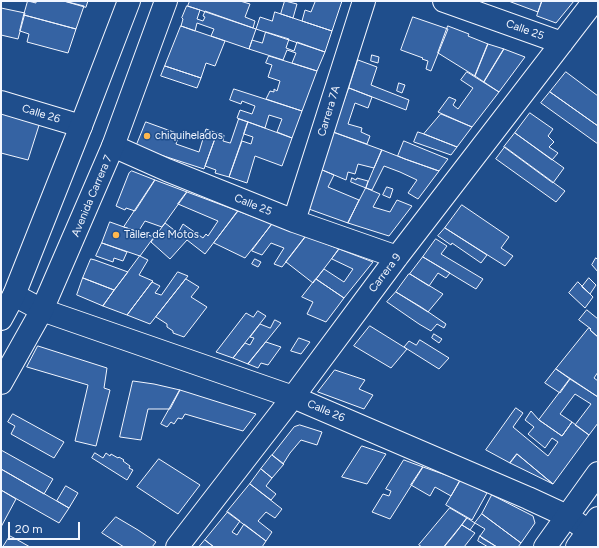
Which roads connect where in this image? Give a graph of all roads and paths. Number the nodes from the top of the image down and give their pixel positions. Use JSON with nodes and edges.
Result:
{"nodes":[{"id":1,"x":129,"y":1,"type":"edge"},
{"id":2,"x":166,"y":1,"type":"edge"},
{"id":3,"x":364,"y":1,"type":"edge"},
{"id":4,"x":444,"y":1,"type":"edge"},
{"id":5,"x":594,"y":1,"type":"edge"},
{"id":6,"x":562,"y":44,"type":"junction"},
{"id":7,"x":1,"y":102,"type":"edge"},
{"id":8,"x":81,"y":126,"type":"junction"},
{"id":9,"x":113,"y":146,"type":"junction"},
{"id":10,"x":294,"y":222,"type":"junction"},
{"id":11,"x":396,"y":257,"type":"junction"},
{"id":12,"x":14,"y":295,"type":"junction"},
{"id":13,"x":42,"y":310,"type":"junction"},
{"id":14,"x":1,"y":319,"type":"edge"},
{"id":15,"x":1,"y":383,"type":"edge"},
{"id":16,"x":293,"y":397,"type":"junction"},
{"id":17,"x":598,"y":473,"type":"edge"},
{"id":18,"x":567,"y":516,"type":"junction"},
{"id":19,"x":590,"y":533,"type":"edge"},
{"id":20,"x":177,"y":547,"type":"edge"},
{"id":21,"x":545,"y":547,"type":"edge"}],
"edges":[{"from":1,"to":8,"type":"street"},
{"from":2,"to":9,"type":"street","name":"Avenida Carrera 7"},
{"from":3,"to":10,"type":"street","name":"Carrera 7A"},
{"from":4,"to":6,"type":"street","name":"Calle 25"},
{"from":5,"to":6,"type":"street","name":"Carrera 9"},
{"from":6,"to":11,"type":"street","name":"Carrera 9"},
{"from":7,"to":8,"type":"street","name":"Calle 26"},
{"from":8,"to":12,"type":"street"},
{"from":9,"to":10,"type":"street","name":"Calle 25"},
{"from":9,"to":13,"type":"street","name":"Avenida Carrera 7"},
{"from":10,"to":11,"type":"street","name":"Calle 25"},
{"from":11,"to":16,"type":"street","name":"Carrera 9"},
{"from":12,"to":13,"type":"street","name":"Calle 26"},
{"from":12,"to":14,"type":"street"},
{"from":13,"to":15,"type":"street","name":"Avenida Carrera 7"},
{"from":13,"to":16,"type":"street","name":"Calle 26"},
{"from":16,"to":18,"type":"street","name":"Calle 26"},
{"from":16,"to":20,"type":"street","name":"Carrera 9"},
{"from":17,"to":18,"type":"street"},
{"from":18,"to":19,"type":"street","name":"Calle 26"},
{"from":18,"to":21,"type":"street"}]}
